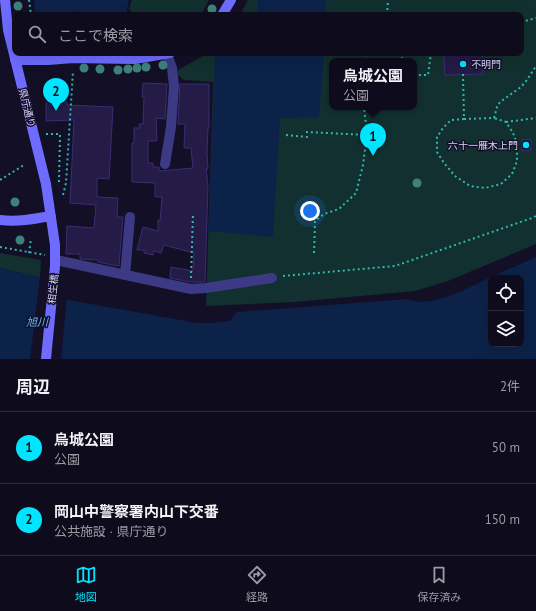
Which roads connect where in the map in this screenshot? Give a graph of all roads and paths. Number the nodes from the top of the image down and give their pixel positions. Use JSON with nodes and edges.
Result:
{"nodes":[{"id":1,"x":5,"y":0,"type":"edge"},
{"id":2,"x":29,"y":0,"type":"edge"},
{"id":3,"x":231,"y":0,"type":"edge"},
{"id":4,"x":388,"y":0,"type":"edge"},
{"id":5,"x":30,"y":12,"type":"edge"},
{"id":6,"x":224,"y":12,"type":"edge"},
{"id":7,"x":387,"y":12,"type":"edge"},
{"id":8,"x":536,"y":18,"type":"edge"},
{"id":9,"x":524,"y":21,"type":"edge"},
{"id":10,"x":12,"y":47,"type":"edge"},
{"id":11,"x":14,"y":56,"type":"edge"},
{"id":12,"x":155,"y":56,"type":"edge"},
{"id":13,"x":169,"y":56,"type":"edge"},
{"id":14,"x":431,"y":56,"type":"edge"},
{"id":15,"x":15,"y":60,"type":"junction"},
{"id":16,"x":536,"y":66,"type":"edge"},
{"id":17,"x":73,"y":71,"type":"dead end"},
{"id":18,"x":463,"y":74,"type":"dead end"},
{"id":19,"x":417,"y":76,"type":"edge"},
{"id":20,"x":364,"y":110,"type":"edge"},
{"id":21,"x":494,"y":118,"type":"junction"},
{"id":22,"x":536,"y":118,"type":"edge"},
{"id":23,"x":464,"y":119,"type":"junction"},
{"id":24,"x":506,"y":122,"type":"junction"},
{"id":25,"x":46,"y":134,"type":"dead end"},
{"id":26,"x":286,"y":135,"type":"dead end"},
{"id":27,"x":367,"y":135,"type":"junction"},
{"id":28,"x":24,"y":164,"type":"dead end"},
{"id":29,"x":165,"y":164,"type":"dead end"},
{"id":30,"x":0,"y":180,"type":"edge"},
{"id":31,"x":59,"y":182,"type":"dead end"},
{"id":32,"x":63,"y":195,"type":"dead end"},
{"id":33,"x":194,"y":213,"type":"dead end"},
{"id":34,"x":51,"y":216,"type":"junction"},
{"id":35,"x":536,"y":216,"type":"edge"},
{"id":36,"x":130,"y":217,"type":"dead end"},
{"id":37,"x":0,"y":220,"type":"edge"},
{"id":38,"x":31,"y":239,"type":"dead end"},
{"id":39,"x":0,"y":247,"type":"edge"},
{"id":40,"x":29,"y":253,"type":"junction"},
{"id":41,"x":314,"y":253,"type":"dead end"},
{"id":42,"x":46,"y":255,"type":"dead end"},
{"id":43,"x":56,"y":263,"type":"junction"},
{"id":44,"x":125,"y":275,"type":"junction"},
{"id":45,"x":272,"y":278,"type":"joint"},
{"id":46,"x":191,"y":289,"type":"junction"},
{"id":47,"x":46,"y":359,"type":"edge"}],
"edges":[{"from":1,"to":10,"type":"street","name":"県庁通り"},
{"from":2,"to":5,"type":"path"},
{"from":3,"to":6,"type":"street"},
{"from":4,"to":7,"type":"path"},
{"from":8,"to":9,"type":"path"},
{"from":11,"to":15,"type":"street","name":"県庁通り"},
{"from":12,"to":15,"type":"street"},
{"from":13,"to":29,"type":"street"},
{"from":14,"to":19,"type":"path"},
{"from":15,"to":34,"type":"street","name":"県庁通り"},
{"from":16,"to":21,"type":"path"},
{"from":17,"to":32,"type":"path"},
{"from":18,"to":23,"type":"path"},
{"from":20,"to":27,"type":"path"},
{"from":21,"to":23,"type":"path"},
{"from":21,"to":24,"type":"path"},
{"from":22,"to":24,"type":"path"},
{"from":23,"to":24,"type":"path"},
{"from":25,"to":31,"type":"path"},
{"from":26,"to":27,"type":"path"},
{"from":27,"to":41,"type":"path"},
{"from":28,"to":30,"type":"path"},
{"from":33,"to":46,"type":"path"},
{"from":34,"to":37,"type":"street"},
{"from":34,"to":43,"type":"street","name":"県庁通り"},
{"from":35,"to":45,"type":"path"},
{"from":36,"to":44,"type":"street"},
{"from":38,"to":40,"type":"path"},
{"from":39,"to":40,"type":"path"},
{"from":40,"to":42,"type":"path"},
{"from":43,"to":44,"type":"street"},
{"from":43,"to":47,"type":"street","name":"相生橋"},
{"from":44,"to":46,"type":"street"},
{"from":45,"to":46,"type":"street"}]}
